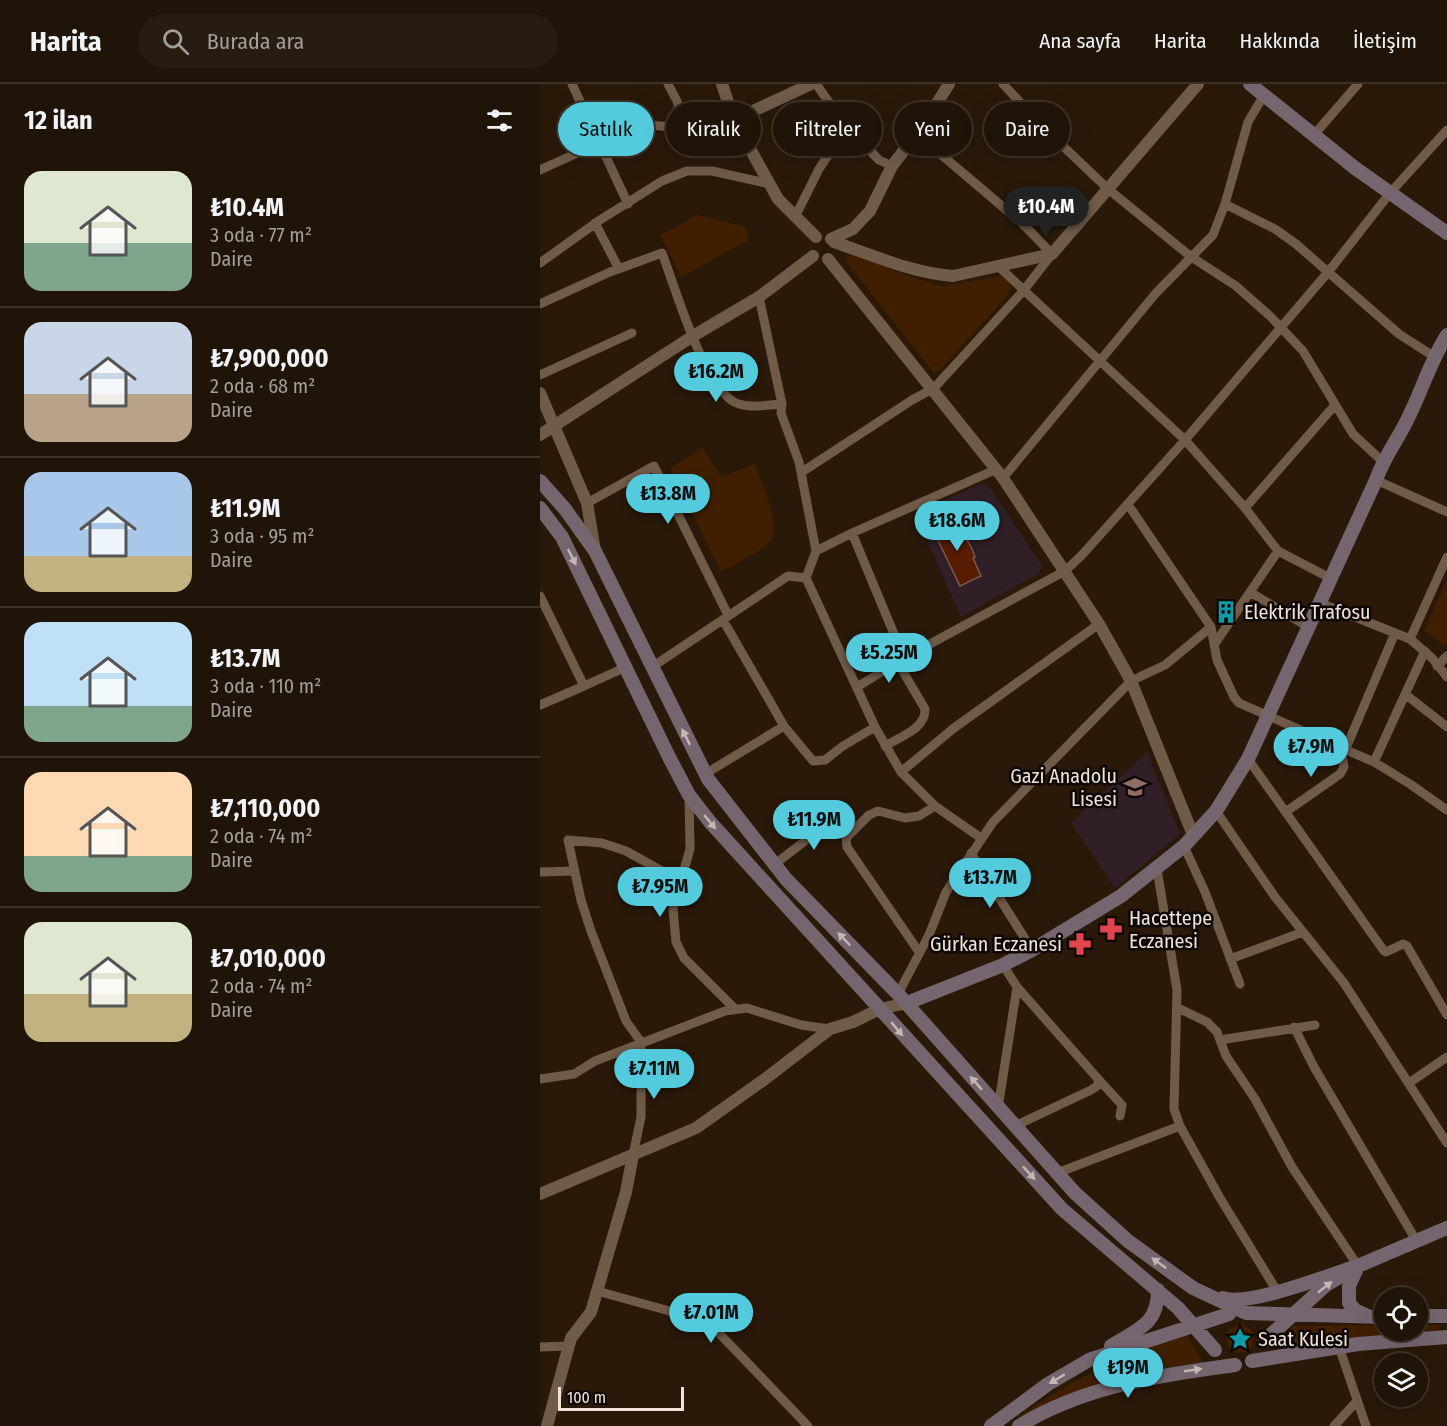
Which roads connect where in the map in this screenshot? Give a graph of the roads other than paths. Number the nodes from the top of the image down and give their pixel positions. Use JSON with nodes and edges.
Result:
{"nodes":[{"id":1,"x":572,"y":84,"type":"edge"},
{"id":2,"x":668,"y":84,"type":"edge"},
{"id":3,"x":722,"y":84,"type":"edge"},
{"id":4,"x":813,"y":84,"type":"edge"},
{"id":5,"x":949,"y":84,"type":"edge"},
{"id":6,"x":1003,"y":84,"type":"edge"},
{"id":7,"x":1198,"y":84,"type":"edge"},
{"id":8,"x":1250,"y":84,"type":"edge"},
{"id":9,"x":1359,"y":84,"type":"edge"},
{"id":10,"x":1264,"y":95,"type":"junction"},
{"id":11,"x":580,"y":102,"type":"edge"},
{"id":12,"x":728,"y":102,"type":"edge"},
{"id":13,"x":827,"y":102,"type":"edge"},
{"id":14,"x":938,"y":102,"type":"edge"},
{"id":15,"x":761,"y":108,"type":"edge"},
{"id":16,"x":654,"y":126,"type":"edge"},
{"id":17,"x":1447,"y":130,"type":"edge"},
{"id":18,"x":1313,"y":135,"type":"junction"},
{"id":19,"x":571,"y":156,"type":"edge"},
{"id":20,"x":605,"y":156,"type":"edge"},
{"id":21,"x":754,"y":156,"type":"edge"},
{"id":22,"x":828,"y":156,"type":"edge"},
{"id":23,"x":875,"y":156,"type":"edge"},
{"id":24,"x":900,"y":156,"type":"edge"},
{"id":25,"x":942,"y":156,"type":"edge"},
{"id":26,"x":892,"y":166,"type":"junction"},
{"id":27,"x":540,"y":170,"type":"edge"},
{"id":28,"x":770,"y":184,"type":"junction"},
{"id":29,"x":1108,"y":189,"type":"junction"},
{"id":30,"x":1390,"y":193,"type":"junction"},
{"id":31,"x":628,"y":204,"type":"junction"},
{"id":32,"x":1225,"y":204,"type":"junction"},
{"id":33,"x":795,"y":217,"type":"junction"},
{"id":34,"x":595,"y":223,"type":"junction"},
{"id":35,"x":1447,"y":233,"type":"edge"},
{"id":36,"x":816,"y":237,"type":"junction"},
{"id":37,"x":832,"y":241,"type":"junction"},
{"id":38,"x":1052,"y":254,"type":"junction"},
{"id":39,"x":813,"y":256,"type":"junction"},
{"id":40,"x":1190,"y":256,"type":"junction"},
{"id":41,"x":828,"y":259,"type":"junction"},
{"id":42,"x":540,"y":262,"type":"edge"},
{"id":43,"x":999,"y":267,"type":"junction"},
{"id":44,"x":619,"y":269,"type":"junction"},
{"id":45,"x":1329,"y":271,"type":"junction"},
{"id":46,"x":1024,"y":290,"type":"junction"},
{"id":47,"x":759,"y":297,"type":"junction"},
{"id":48,"x":540,"y":304,"type":"edge"},
{"id":49,"x":1280,"y":327,"type":"junction"},
{"id":50,"x":632,"y":333,"type":"dead end"},
{"id":51,"x":1447,"y":334,"type":"edge"},
{"id":52,"x":693,"y":336,"type":"junction"},
{"id":53,"x":1439,"y":354,"type":"edge"},
{"id":54,"x":1101,"y":361,"type":"junction"},
{"id":55,"x":540,"y":375,"type":"edge"},
{"id":56,"x":934,"y":388,"type":"junction"},
{"id":57,"x":540,"y":393,"type":"edge"},
{"id":58,"x":782,"y":404,"type":"junction"},
{"id":59,"x":1335,"y":405,"type":"junction"},
{"id":60,"x":555,"y":426,"type":"junction"},
{"id":61,"x":540,"y":435,"type":"edge"},
{"id":62,"x":1185,"y":440,"type":"junction"},
{"id":63,"x":1382,"y":461,"type":"junction"},
{"id":64,"x":801,"y":471,"type":"junction"},
{"id":65,"x":1000,"y":473,"type":"junction"},
{"id":66,"x":1376,"y":480,"type":"junction"},
{"id":67,"x":540,"y":481,"type":"edge"},
{"id":68,"x":587,"y":503,"type":"junction"},
{"id":69,"x":1129,"y":506,"type":"junction"},
{"id":70,"x":540,"y":508,"type":"edge"},
{"id":71,"x":1245,"y":508,"type":"junction"},
{"id":72,"x":1447,"y":512,"type":"edge"},
{"id":73,"x":852,"y":533,"type":"junction"},
{"id":74,"x":594,"y":551,"type":"junction"},
{"id":75,"x":816,"y":551,"type":"junction"},
{"id":76,"x":1278,"y":551,"type":"junction"},
{"id":77,"x":1447,"y":557,"type":"edge"},
{"id":78,"x":1065,"y":571,"type":"junction"},
{"id":79,"x":806,"y":578,"type":"junction"},
{"id":80,"x":1330,"y":578,"type":"junction"},
{"id":81,"x":1250,"y":592,"type":"junction"},
{"id":82,"x":540,"y":596,"type":"edge"},
{"id":83,"x":1320,"y":603,"type":"junction"},
{"id":84,"x":726,"y":617,"type":"junction"},
{"id":85,"x":1099,"y":624,"type":"junction"},
{"id":86,"x":1211,"y":627,"type":"junction"},
{"id":87,"x":1308,"y":627,"type":"junction"},
{"id":88,"x":1395,"y":633,"type":"junction"},
{"id":89,"x":1410,"y":639,"type":"junction"},
{"id":90,"x":1214,"y":645,"type":"junction"},
{"id":91,"x":1425,"y":651,"type":"junction"},
{"id":92,"x":1447,"y":656,"type":"edge"},
{"id":93,"x":901,"y":661,"type":"junction"},
{"id":94,"x":1437,"y":666,"type":"junction"},
{"id":95,"x":627,"y":667,"type":"junction"},
{"id":96,"x":652,"y":667,"type":"junction"},
{"id":97,"x":1447,"y":677,"type":"edge"},
{"id":98,"x":1131,"y":681,"type":"junction"},
{"id":99,"x":584,"y":686,"type":"junction"},
{"id":100,"x":857,"y":687,"type":"junction"},
{"id":101,"x":1405,"y":694,"type":"junction"},
{"id":102,"x":540,"y":704,"type":"edge"},
{"id":103,"x":1267,"y":716,"type":"junction"},
{"id":104,"x":784,"y":726,"type":"junction"},
{"id":105,"x":874,"y":727,"type":"junction"},
{"id":106,"x":1447,"y":727,"type":"edge"},
{"id":107,"x":885,"y":746,"type":"junction"},
{"id":108,"x":1343,"y":747,"type":"junction"},
{"id":109,"x":1248,"y":759,"type":"junction"},
{"id":110,"x":1374,"y":762,"type":"junction"},
{"id":111,"x":901,"y":772,"type":"junction"},
{"id":112,"x":705,"y":774,"type":"junction"},
{"id":113,"x":689,"y":795,"type":"junction"},
{"id":114,"x":935,"y":806,"type":"junction"},
{"id":115,"x":1447,"y":810,"type":"edge"},
{"id":116,"x":1216,"y":811,"type":"junction"},
{"id":117,"x":1287,"y":812,"type":"junction"},
{"id":118,"x":836,"y":817,"type":"dead end"},
{"id":119,"x":981,"y":838,"type":"junction"},
{"id":120,"x":1188,"y":840,"type":"junction"},
{"id":121,"x":971,"y":853,"type":"junction"},
{"id":122,"x":774,"y":864,"type":"junction"},
{"id":123,"x":1157,"y":869,"type":"junction"},
{"id":124,"x":575,"y":871,"type":"junction"},
{"id":125,"x":540,"y":872,"type":"edge"},
{"id":126,"x":680,"y":881,"type":"junction"},
{"id":127,"x":1303,"y":932,"type":"junction"},
{"id":128,"x":1032,"y":950,"type":"junction"},
{"id":129,"x":919,"y":952,"type":"junction"},
{"id":130,"x":1230,"y":959,"type":"junction"},
{"id":131,"x":1003,"y":965,"type":"junction"},
{"id":132,"x":1240,"y":984,"type":"dead end"},
{"id":133,"x":1017,"y":987,"type":"junction"},
{"id":134,"x":902,"y":999,"type":"junction"},
{"id":135,"x":1178,"y":1008,"type":"junction"},
{"id":136,"x":735,"y":1009,"type":"junction"},
{"id":137,"x":880,"y":1009,"type":"junction"},
{"id":138,"x":1447,"y":1015,"type":"edge"},
{"id":139,"x":1315,"y":1026,"type":"dead end"},
{"id":140,"x":1294,"y":1027,"type":"junction"},
{"id":141,"x":830,"y":1029,"type":"junction"},
{"id":142,"x":1220,"y":1040,"type":"junction"},
{"id":143,"x":641,"y":1042,"type":"junction"},
{"id":144,"x":1447,"y":1057,"type":"edge"},
{"id":145,"x":540,"y":1079,"type":"edge"},
{"id":146,"x":1099,"y":1080,"type":"junction"},
{"id":147,"x":1409,"y":1083,"type":"junction"},
{"id":148,"x":998,"y":1108,"type":"junction"},
{"id":149,"x":1120,"y":1116,"type":"dead end"},
{"id":150,"x":1015,"y":1126,"type":"junction"},
{"id":151,"x":1180,"y":1126,"type":"junction"},
{"id":152,"x":1447,"y":1143,"type":"edge"},
{"id":153,"x":633,"y":1155,"type":"junction"},
{"id":154,"x":1057,"y":1173,"type":"junction"},
{"id":155,"x":540,"y":1194,"type":"edge"},
{"id":156,"x":1447,"y":1228,"type":"edge"},
{"id":157,"x":1417,"y":1242,"type":"junction"},
{"id":158,"x":1358,"y":1266,"type":"junction"},
{"id":159,"x":1193,"y":1288,"type":"junction"},
{"id":160,"x":1158,"y":1290,"type":"junction"},
{"id":161,"x":597,"y":1291,"type":"junction"},
{"id":162,"x":1278,"y":1291,"type":"junction"},
{"id":163,"x":1246,"y":1313,"type":"junction"},
{"id":164,"x":1229,"y":1314,"type":"junction"},
{"id":165,"x":1293,"y":1315,"type":"junction"},
{"id":166,"x":1374,"y":1316,"type":"edge"},
{"id":167,"x":1428,"y":1316,"type":"edge"},
{"id":168,"x":1447,"y":1316,"type":"edge"},
{"id":169,"x":1374,"y":1317,"type":"edge"},
{"id":170,"x":1194,"y":1324,"type":"junction"},
{"id":171,"x":1447,"y":1337,"type":"edge"},
{"id":172,"x":1265,"y":1340,"type":"junction"},
{"id":173,"x":569,"y":1346,"type":"junction"},
{"id":174,"x":540,"y":1347,"type":"edge"},
{"id":175,"x":1339,"y":1347,"type":"junction"},
{"id":176,"x":1215,"y":1350,"type":"junction"},
{"id":177,"x":1089,"y":1359,"type":"junction"},
{"id":178,"x":1252,"y":1362,"type":"junction"},
{"id":179,"x":1234,"y":1365,"type":"junction"},
{"id":180,"x":1357,"y":1401,"type":"junction"},
{"id":181,"x":547,"y":1426,"type":"edge"},
{"id":182,"x":808,"y":1426,"type":"edge"},
{"id":183,"x":992,"y":1426,"type":"edge"},
{"id":184,"x":1019,"y":1426,"type":"edge"},
{"id":185,"x":1334,"y":1426,"type":"edge"},
{"id":186,"x":1366,"y":1426,"type":"edge"}],
"edges":[{"from":1,"to":11,"type":"street"},
{"from":2,"to":16,"type":"street"},
{"from":3,"to":12,"type":"street"},
{"from":4,"to":13,"type":"street"},
{"from":4,"to":15,"type":"street"},
{"from":5,"to":14,"type":"street"},
{"from":6,"to":29,"type":"street"},
{"from":7,"to":29,"type":"street"},
{"from":8,"to":10,"type":"main road"},
{"from":9,"to":18,"type":"street"},
{"from":10,"to":18,"type":"main road"},
{"from":10,"to":32,"type":"street"},
{"from":17,"to":30,"type":"street"},
{"from":18,"to":30,"type":"main road"},
{"from":19,"to":27,"type":"street"},
{"from":20,"to":31,"type":"street"},
{"from":21,"to":28,"type":"street"},
{"from":22,"to":33,"type":"street"},
{"from":23,"to":26,"type":"street"},
{"from":24,"to":26,"type":"street"},
{"from":25,"to":38,"type":"street"},
{"from":26,"to":37,"type":"street"},
{"from":28,"to":31,"type":"street"},
{"from":28,"to":33,"type":"street"},
{"from":29,"to":38,"type":"street"},
{"from":29,"to":40,"type":"street"},
{"from":30,"to":35,"type":"main road"},
{"from":30,"to":45,"type":"street"},
{"from":31,"to":34,"type":"street"},
{"from":32,"to":40,"type":"street"},
{"from":32,"to":45,"type":"street"},
{"from":33,"to":36,"type":"street"},
{"from":34,"to":42,"type":"street"},
{"from":34,"to":44,"type":"street"},
{"from":36,"to":37,"type":"street"},
{"from":36,"to":39,"type":"street"},
{"from":37,"to":41,"type":"street"},
{"from":37,"to":43,"type":"street"},
{"from":38,"to":43,"type":"street"},
{"from":38,"to":46,"type":"street"},
{"from":39,"to":41,"type":"street"},
{"from":39,"to":47,"type":"street"},
{"from":40,"to":49,"type":"street"},
{"from":40,"to":54,"type":"street"},
{"from":41,"to":56,"type":"street"},
{"from":43,"to":46,"type":"street"},
{"from":44,"to":48,"type":"street"},
{"from":44,"to":52,"type":"street"},
{"from":45,"to":49,"type":"street"},
{"from":45,"to":53,"type":"street"},
{"from":46,"to":54,"type":"street"},
{"from":46,"to":56,"type":"street"},
{"from":47,"to":52,"type":"street"},
{"from":47,"to":58,"type":"street"},
{"from":49,"to":59,"type":"street"},
{"from":49,"to":62,"type":"street"},
{"from":50,"to":55,"type":"street"},
{"from":51,"to":53,"type":"main road"},
{"from":52,"to":58,"type":"street"},
{"from":52,"to":60,"type":"street"},
{"from":53,"to":63,"type":"main road"},
{"from":54,"to":62,"type":"street"},
{"from":54,"to":65,"type":"street"},
{"from":56,"to":64,"type":"street"},
{"from":56,"to":65,"type":"street"},
{"from":57,"to":60,"type":"street"},
{"from":58,"to":64,"type":"street"},
{"from":59,"to":63,"type":"street"},
{"from":59,"to":71,"type":"street"},
{"from":60,"to":61,"type":"street"},
{"from":60,"to":68,"type":"street"},
{"from":62,"to":69,"type":"street"},
{"from":62,"to":71,"type":"street"},
{"from":63,"to":66,"type":"main road"},
{"from":64,"to":75,"type":"street"},
{"from":65,"to":73,"type":"street"},
{"from":65,"to":78,"type":"street"},
{"from":66,"to":72,"type":"street"},
{"from":66,"to":80,"type":"main road"},
{"from":67,"to":74,"type":"main road"},
{"from":68,"to":74,"type":"street"},
{"from":68,"to":84,"type":"street"},
{"from":69,"to":78,"type":"street"},
{"from":69,"to":86,"type":"street"},
{"from":70,"to":95,"type":"main road","one_way":true},
{"from":71,"to":76,"type":"street"},
{"from":73,"to":75,"type":"street"},
{"from":73,"to":93,"type":"street"},
{"from":74,"to":96,"type":"main road"},
{"from":75,"to":79,"type":"street"},
{"from":76,"to":80,"type":"street"},
{"from":76,"to":81,"type":"street"},
{"from":77,"to":89,"type":"street"},
{"from":78,"to":85,"type":"street"},
{"from":78,"to":93,"type":"street"},
{"from":79,"to":84,"type":"street"},
{"from":79,"to":100,"type":"street"},
{"from":80,"to":83,"type":"main road"},
{"from":81,"to":87,"type":"street"},
{"from":81,"to":90,"type":"street"},
{"from":82,"to":99,"type":"street"},
{"from":83,"to":87,"type":"main road"},
{"from":83,"to":88,"type":"street"},
{"from":84,"to":96,"type":"street"},
{"from":84,"to":104,"type":"street"},
{"from":85,"to":98,"type":"street"},
{"from":85,"to":111,"type":"street"},
{"from":86,"to":90,"type":"street"},
{"from":86,"to":98,"type":"street"},
{"from":87,"to":103,"type":"main road"},
{"from":88,"to":89,"type":"street"},
{"from":88,"to":108,"type":"street"},
{"from":89,"to":91,"type":"street"},
{"from":90,"to":103,"type":"street"},
{"from":91,"to":94,"type":"street"},
{"from":91,"to":101,"type":"street"},
{"from":92,"to":94,"type":"street"},
{"from":93,"to":100,"type":"street"},
{"from":93,"to":107,"type":"street"},
{"from":94,"to":97,"type":"street"},
{"from":95,"to":99,"type":"street"},
{"from":95,"to":113,"type":"main road"},
{"from":112,"to":96,"type":"main road","one_way":true},
{"from":98,"to":119,"type":"street"},
{"from":98,"to":120,"type":"street"},
{"from":99,"to":102,"type":"street"},
{"from":100,"to":105,"type":"street"},
{"from":101,"to":106,"type":"street"},
{"from":101,"to":110,"type":"street"},
{"from":103,"to":108,"type":"street"},
{"from":103,"to":109,"type":"main road"},
{"from":104,"to":105,"type":"street"},
{"from":104,"to":112,"type":"street"},
{"from":105,"to":107,"type":"street"},
{"from":107,"to":111,"type":"street"},
{"from":108,"to":110,"type":"street"},
{"from":108,"to":117,"type":"street"},
{"from":109,"to":116,"type":"main road"},
{"from":109,"to":117,"type":"street"},
{"from":110,"to":115,"type":"street"},
{"from":111,"to":114,"type":"street"},
{"from":112,"to":122,"type":"main road"},
{"from":113,"to":126,"type":"street"},
{"from":113,"to":137,"type":"main road","one_way":true},
{"from":114,"to":119,"type":"street"},
{"from":114,"to":129,"type":"street"},
{"from":116,"to":120,"type":"main road"},
{"from":116,"to":127,"type":"street"},
{"from":117,"to":138,"type":"street"},
{"from":118,"to":122,"type":"street"},
{"from":119,"to":121,"type":"street"},
{"from":120,"to":123,"type":"main road"},
{"from":120,"to":130,"type":"street"},
{"from":121,"to":128,"type":"street"},
{"from":121,"to":129,"type":"street"},
{"from":134,"to":122,"type":"main road","one_way":true},
{"from":123,"to":128,"type":"main road"},
{"from":123,"to":135,"type":"street"},
{"from":124,"to":125,"type":"street"},
{"from":124,"to":126,"type":"street"},
{"from":124,"to":143,"type":"street"},
{"from":126,"to":136,"type":"street"},
{"from":127,"to":130,"type":"street"},
{"from":127,"to":147,"type":"street"},
{"from":128,"to":131,"type":"main road"},
{"from":129,"to":134,"type":"street"},
{"from":130,"to":132,"type":"street"},
{"from":131,"to":133,"type":"street"},
{"from":131,"to":134,"type":"main road"},
{"from":133,"to":146,"type":"street"},
{"from":133,"to":148,"type":"street"},
{"from":134,"to":137,"type":"street"},
{"from":148,"to":134,"type":"main road","one_way":true},
{"from":135,"to":142,"type":"street"},
{"from":135,"to":151,"type":"street"},
{"from":136,"to":141,"type":"street"},
{"from":136,"to":143,"type":"street"},
{"from":137,"to":141,"type":"street"},
{"from":137,"to":160,"type":"main road","one_way":true},
{"from":139,"to":140,"type":"street"},
{"from":140,"to":142,"type":"street"},
{"from":140,"to":157,"type":"street"},
{"from":141,"to":153,"type":"street"},
{"from":142,"to":158,"type":"street"},
{"from":143,"to":145,"type":"street"},
{"from":143,"to":153,"type":"street"},
{"from":144,"to":147,"type":"street"},
{"from":146,"to":149,"type":"street"},
{"from":146,"to":150,"type":"street"},
{"from":147,"to":152,"type":"street"},
{"from":148,"to":150,"type":"main road"},
{"from":150,"to":154,"type":"main road"},
{"from":151,"to":154,"type":"street"},
{"from":151,"to":162,"type":"street"},
{"from":153,"to":155,"type":"street"},
{"from":153,"to":161,"type":"street"},
{"from":159,"to":154,"type":"main road","one_way":true},
{"from":156,"to":157,"type":"main road"},
{"from":157,"to":158,"type":"main road"},
{"from":158,"to":162,"type":"main road"},
{"from":165,"to":158,"type":"main road","one_way":true},
{"from":158,"to":166,"type":"main road"},
{"from":159,"to":162,"type":"main road"},
{"from":159,"to":163,"type":"main road"},
{"from":160,"to":170,"type":"main road"},
{"from":160,"to":177,"type":"main road"},
{"from":161,"to":173,"type":"street"},
{"from":161,"to":182,"type":"street"},
{"from":163,"to":164,"type":"main road"},
{"from":163,"to":165,"type":"main road"},
{"from":163,"to":172,"type":"main road"},
{"from":164,"to":170,"type":"main road"},
{"from":164,"to":176,"type":"main road"},
{"from":165,"to":169,"type":"main road"},
{"from":165,"to":172,"type":"main road"},
{"from":167,"to":168,"type":"main road"},
{"from":170,"to":176,"type":"main road"},
{"from":170,"to":177,"type":"main road"},
{"from":171,"to":175,"type":"main road"},
{"from":172,"to":178,"type":"main road"},
{"from":173,"to":174,"type":"street"},
{"from":173,"to":181,"type":"street"},
{"from":175,"to":178,"type":"main road"},
{"from":175,"to":180,"type":"street"},
{"from":176,"to":179,"type":"main road"},
{"from":177,"to":183,"type":"main road","one_way":true},
{"from":178,"to":179,"type":"main road"},
{"from":184,"to":179,"type":"main road","one_way":true},
{"from":180,"to":185,"type":"street"},
{"from":180,"to":186,"type":"street"}]}
